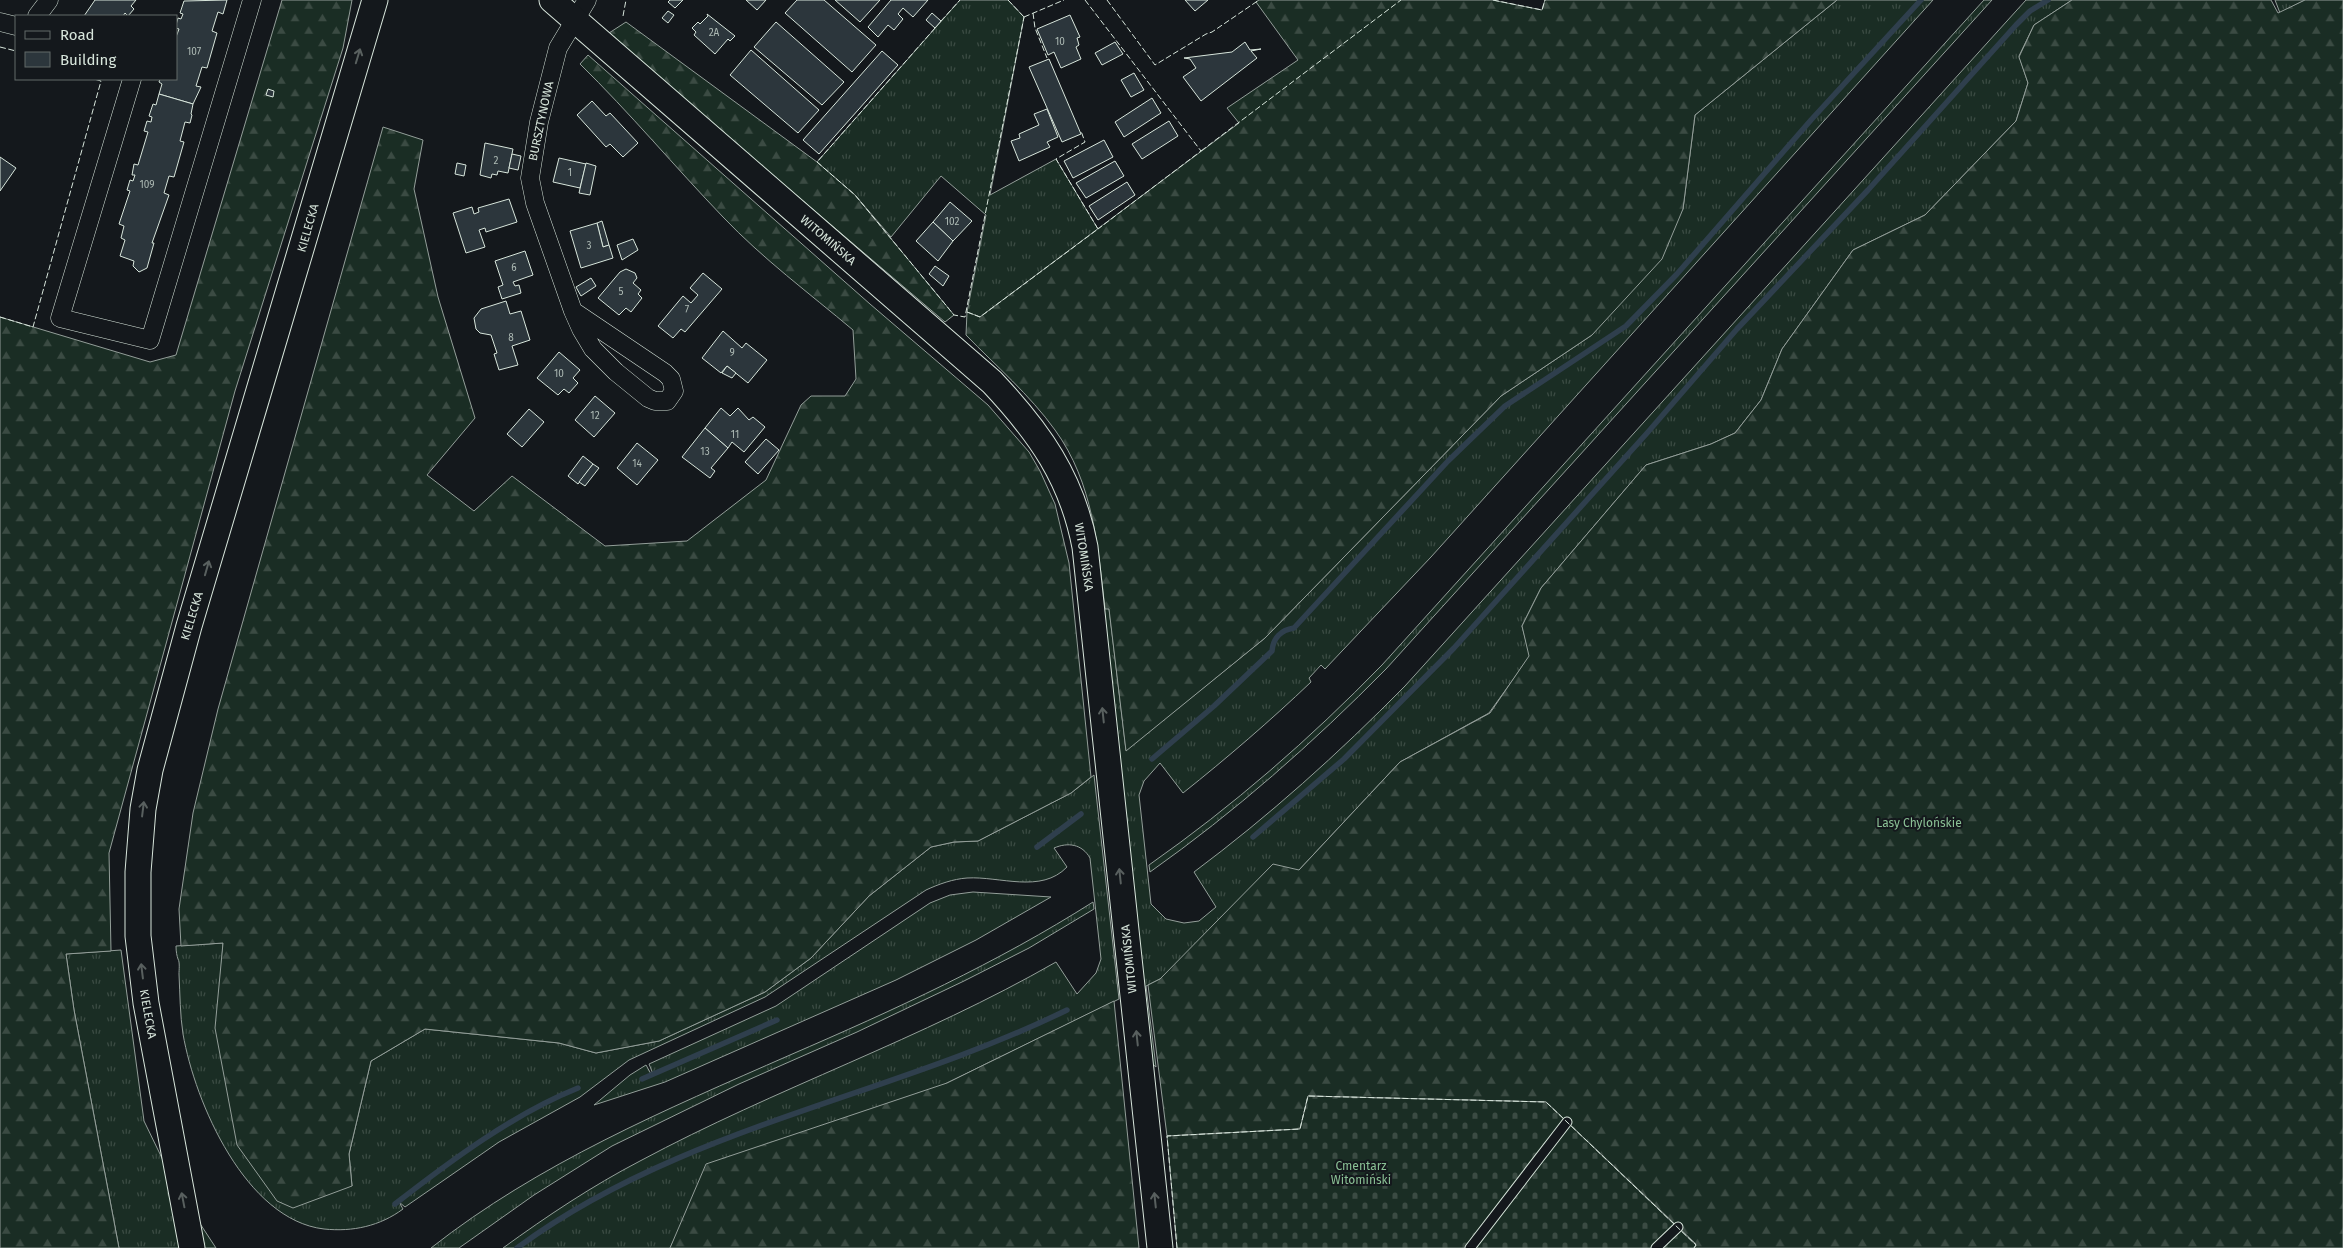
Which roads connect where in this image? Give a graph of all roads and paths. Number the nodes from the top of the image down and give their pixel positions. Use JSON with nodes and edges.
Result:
{"nodes":[{"id":1,"x":49,"y":0,"type":"edge"},
{"id":2,"x":252,"y":0,"type":"edge"},
{"id":3,"x":375,"y":0,"type":"edge"},
{"id":4,"x":552,"y":0,"type":"edge"},
{"id":5,"x":581,"y":10,"type":"edge"},
{"id":6,"x":38,"y":15,"type":"edge"},
{"id":7,"x":0,"y":22,"type":"edge"},
{"id":8,"x":15,"y":26,"type":"edge"},
{"id":9,"x":132,"y":80,"type":"edge"},
{"id":10,"x":573,"y":311,"type":"junction"},
{"id":11,"x":1567,"y":1122,"type":"dead end"},
{"id":12,"x":1678,"y":1227,"type":"dead end"},
{"id":13,"x":192,"y":1248,"type":"edge"},
{"id":14,"x":1160,"y":1248,"type":"edge"},
{"id":15,"x":1470,"y":1248,"type":"edge"},
{"id":16,"x":1656,"y":1248,"type":"edge"}],
"edges":[{"from":1,"to":6,"type":"street"},
{"from":2,"to":9,"type":"street"},
{"from":13,"to":3,"type":"street","name":"KIELECKA","one_way":true},
{"from":4,"to":5,"type":"street","name":"WITOMIŃSKA"},
{"from":5,"to":10,"type":"street","name":"BURSZTYNOWA"},
{"from":14,"to":5,"type":"street","name":"WITOMIŃSKA","one_way":true},
{"from":7,"to":8,"type":"street"},
{"from":10,"to":10,"type":"street","name":"BURSZTYNOWA"},
{"from":11,"to":15,"type":"lane"},
{"from":12,"to":16,"type":"lane"}]}
